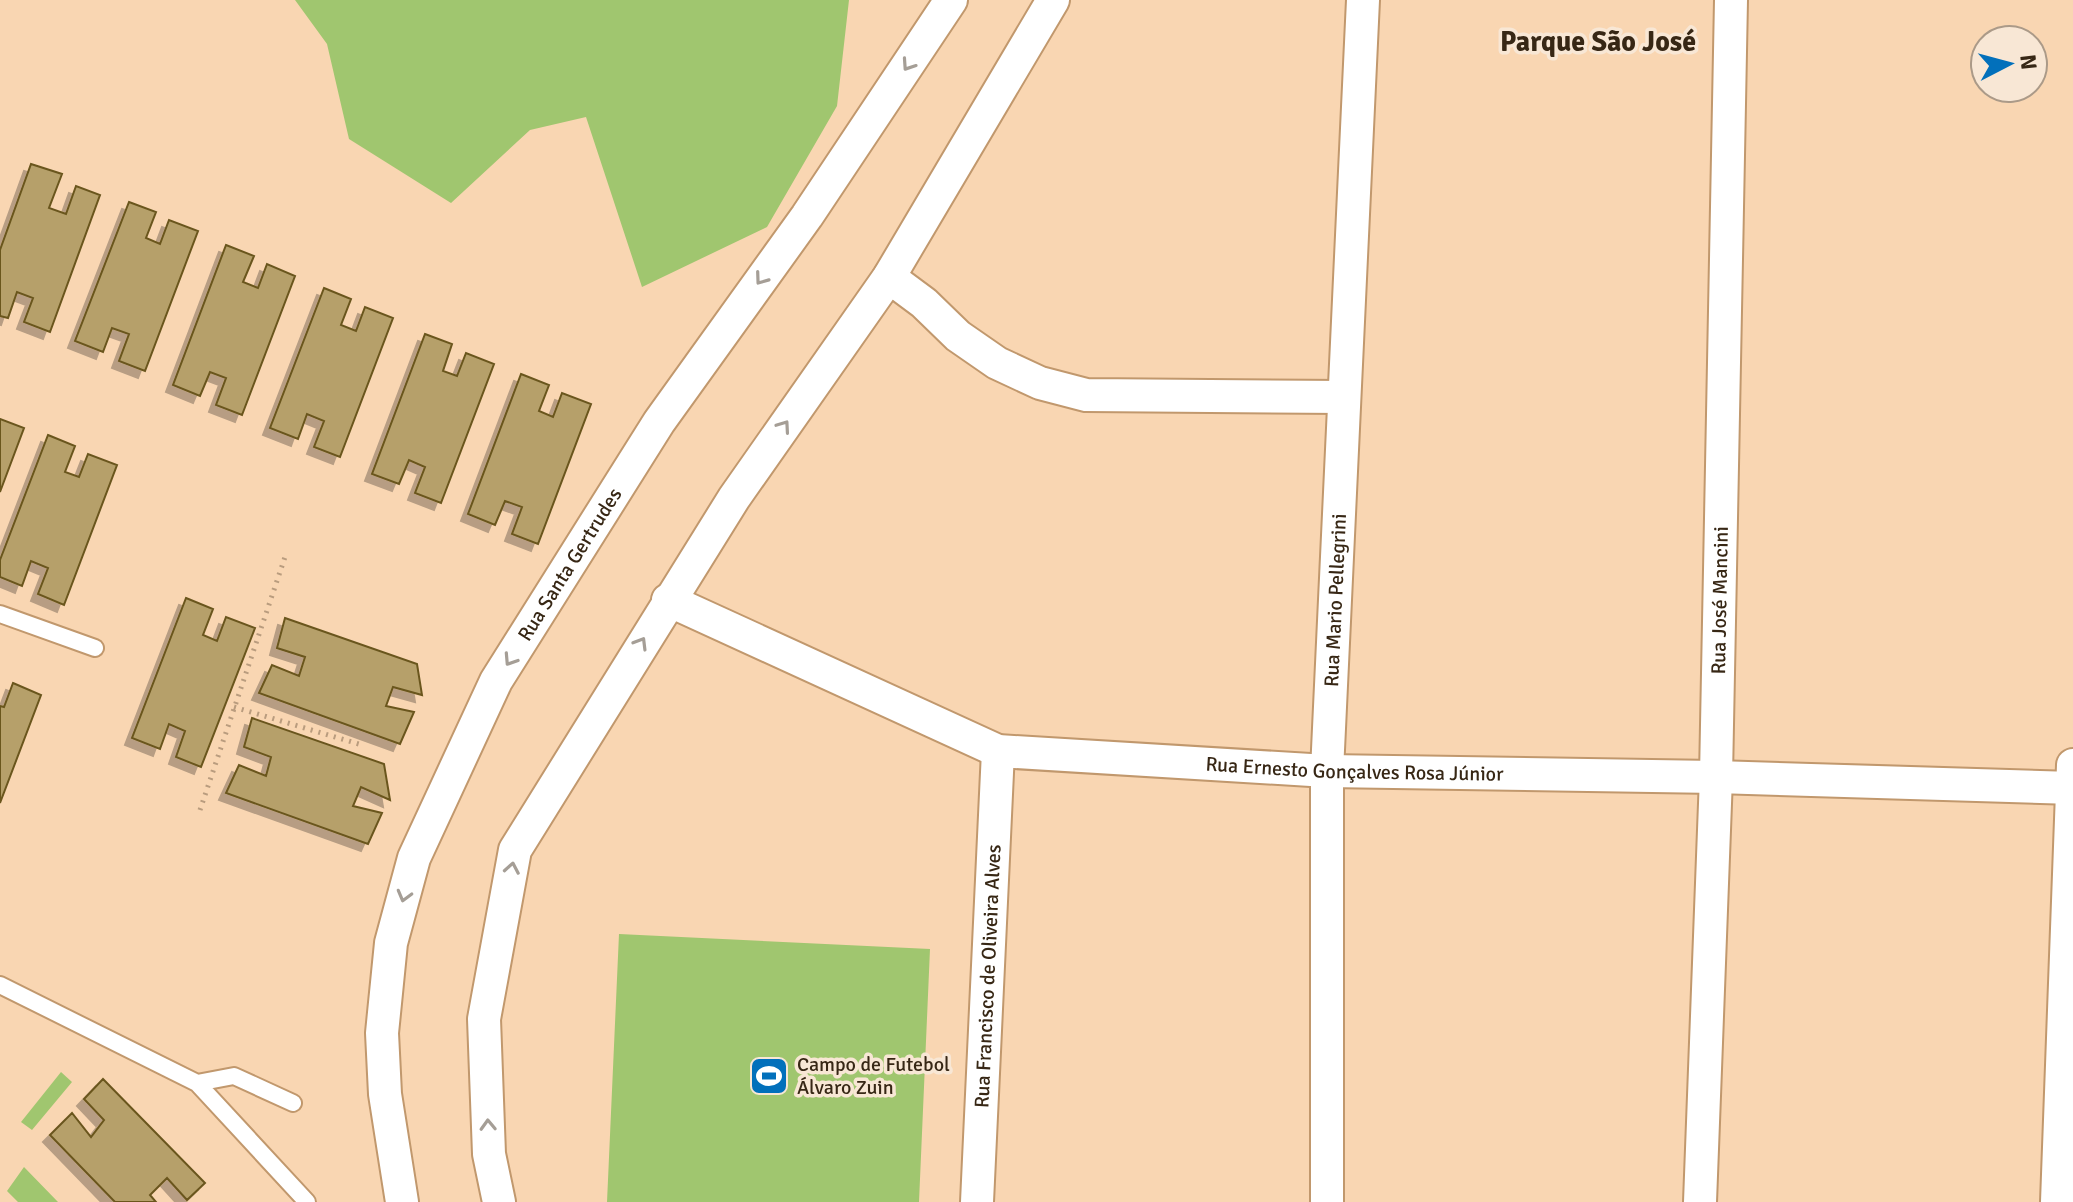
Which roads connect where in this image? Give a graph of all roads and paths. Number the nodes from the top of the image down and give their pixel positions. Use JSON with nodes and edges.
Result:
{"nodes":[{"id":1,"x":951,"y":0,"type":"edge"},
{"id":2,"x":1053,"y":0,"type":"edge"},
{"id":3,"x":1363,"y":0,"type":"edge"},
{"id":4,"x":1731,"y":0,"type":"edge"},
{"id":5,"x":889,"y":277,"type":"junction"},
{"id":6,"x":1344,"y":397,"type":"junction"},
{"id":7,"x":285,"y":557,"type":"dead end"},
{"id":8,"x":668,"y":600,"type":"junction"},
{"id":9,"x":0,"y":614,"type":"edge"},
{"id":10,"x":95,"y":648,"type":"dead end"},
{"id":11,"x":234,"y":707,"type":"junction"},
{"id":12,"x":362,"y":745,"type":"dead end"},
{"id":13,"x":998,"y":751,"type":"junction"},
{"id":14,"x":2073,"y":765,"type":"edge"},
{"id":15,"x":1327,"y":771,"type":"junction"},
{"id":16,"x":1716,"y":777,"type":"junction"},
{"id":17,"x":2073,"y":788,"type":"edge"},
{"id":18,"x":200,"y":810,"type":"dead end"},
{"id":19,"x":0,"y":985,"type":"edge"},
{"id":20,"x":197,"y":1083,"type":"junction"},
{"id":21,"x":293,"y":1103,"type":"dead end"},
{"id":22,"x":307,"y":1202,"type":"edge"},
{"id":23,"x":402,"y":1202,"type":"edge"},
{"id":24,"x":499,"y":1202,"type":"edge"},
{"id":25,"x":977,"y":1202,"type":"edge"},
{"id":26,"x":1327,"y":1202,"type":"edge"},
{"id":27,"x":1700,"y":1202,"type":"edge"},
{"id":28,"x":2057,"y":1202,"type":"edge"}],
"edges":[{"from":1,"to":23,"type":"street","name":"Rua Santa Gertrudes","one_way":true},
{"from":2,"to":5,"type":"street"},
{"from":3,"to":6,"type":"street","name":"Rua Mario Pellegrini"},
{"from":4,"to":16,"type":"street","name":"Rua José Mancini"},
{"from":5,"to":6,"type":"street"},
{"from":8,"to":5,"type":"street","one_way":true},
{"from":6,"to":15,"type":"street","name":"Rua Mario Pellegrini"},
{"from":7,"to":11,"type":"path"},
{"from":8,"to":13,"type":"street","name":"Rua Ernesto Gonçalves Rosa Júnior"},
{"from":24,"to":8,"type":"street","one_way":true},
{"from":9,"to":10,"type":"lane"},
{"from":11,"to":12,"type":"path"},
{"from":11,"to":18,"type":"path"},
{"from":13,"to":15,"type":"street","name":"Rua Ernesto Gonçalves Rosa Júnior"},
{"from":13,"to":25,"type":"street","name":"Rua Francisco de Oliveira Alves"},
{"from":14,"to":17,"type":"street"},
{"from":15,"to":16,"type":"street","name":"Rua Ernesto Gonçalves Rosa Júnior"},
{"from":15,"to":26,"type":"street","name":"Rua Mario Pellegrini"},
{"from":16,"to":17,"type":"street","name":"Rua Ernesto Gonçalves Rosa Júnior"},
{"from":16,"to":27,"type":"street","name":"Rua José Mancini"},
{"from":17,"to":28,"type":"street"},
{"from":19,"to":20,"type":"lane"},
{"from":20,"to":21,"type":"lane"},
{"from":20,"to":22,"type":"lane"}]}
